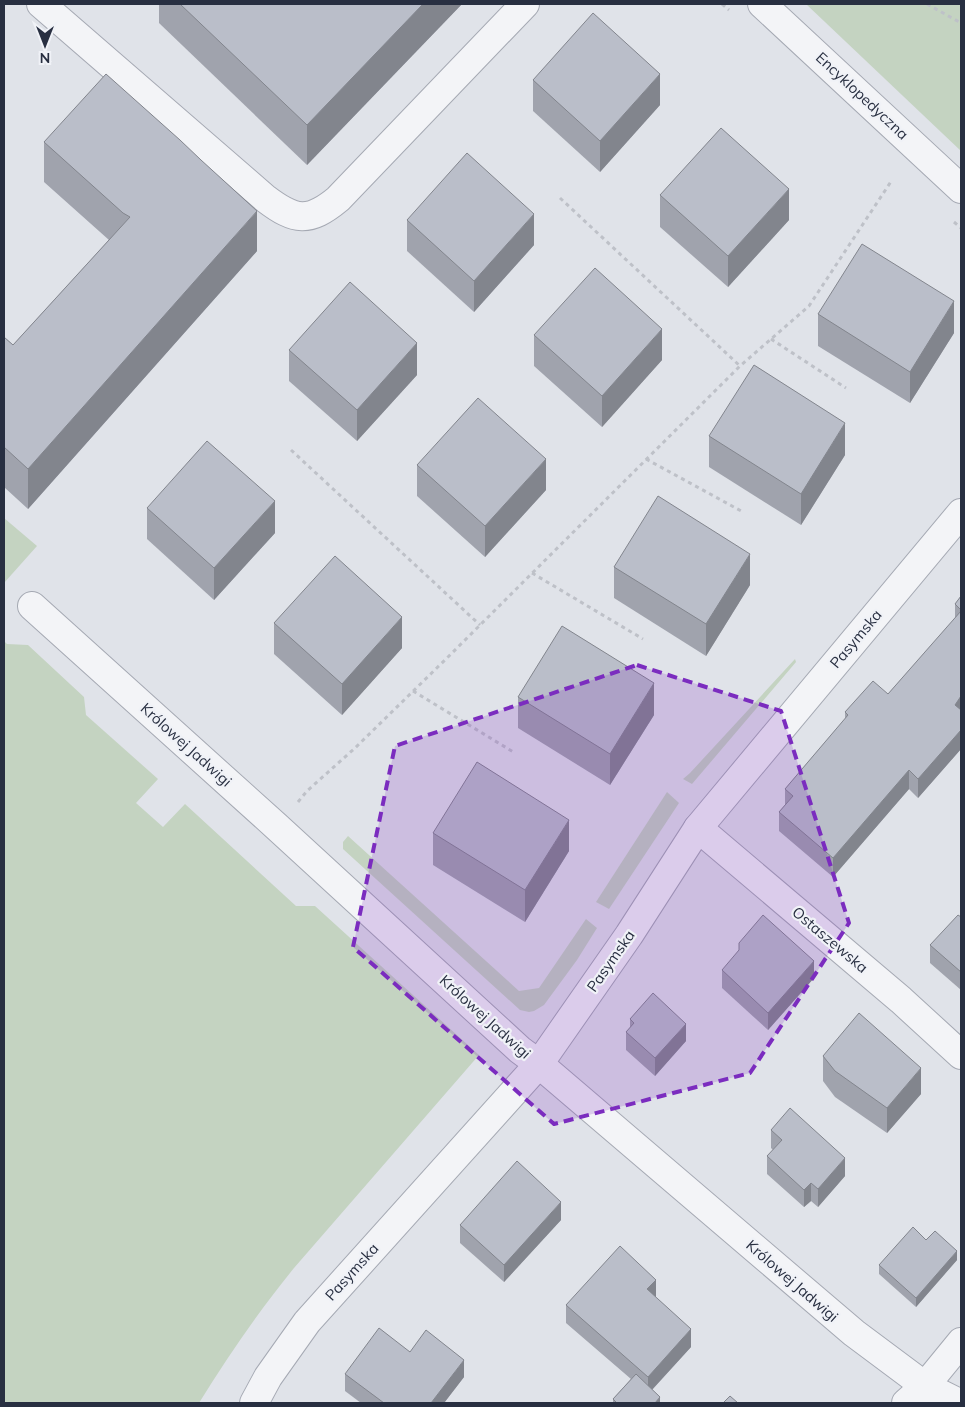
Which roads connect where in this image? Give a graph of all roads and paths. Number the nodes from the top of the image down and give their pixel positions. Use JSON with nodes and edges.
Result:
{"nodes":[{"id":1,"x":41,"y":4,"type":"edge"},
{"id":2,"x":525,"y":4,"type":"edge"},
{"id":3,"x":762,"y":4,"type":"edge"},
{"id":4,"x":927,"y":4,"type":"edge"},
{"id":5,"x":961,"y":23,"type":"edge"},
{"id":6,"x":892,"y":180,"type":"dead end"},
{"id":7,"x":961,"y":189,"type":"edge"},
{"id":8,"x":560,"y":198,"type":"dead end"},
{"id":9,"x":771,"y":339,"type":"junction"},
{"id":10,"x":740,"y":366,"type":"junction"},
{"id":11,"x":846,"y":388,"type":"dead end"},
{"id":12,"x":291,"y":450,"type":"dead end"},
{"id":13,"x":646,"y":460,"type":"junction"},
{"id":14,"x":743,"y":512,"type":"dead end"},
{"id":15,"x":961,"y":513,"type":"edge"},
{"id":16,"x":532,"y":573,"type":"junction"},
{"id":17,"x":32,"y":606,"type":"dead end"},
{"id":18,"x":480,"y":625,"type":"junction"},
{"id":19,"x":643,"y":639,"type":"dead end"},
{"id":20,"x":413,"y":691,"type":"junction"},
{"id":21,"x":514,"y":753,"type":"dead end"},
{"id":22,"x":296,"y":803,"type":"dead end"},
{"id":23,"x":698,"y":828,"type":"junction"},
{"id":24,"x":961,"y":1055,"type":"edge"},
{"id":25,"x":539,"y":1064,"type":"junction"},
{"id":26,"x":961,"y":1342,"type":"edge"},
{"id":27,"x":916,"y":1395,"type":"edge"},
{"id":28,"x":254,"y":1403,"type":"edge"},
{"id":29,"x":959,"y":1403,"type":"edge"}],
"edges":[{"from":1,"to":2,"type":"street"},
{"from":3,"to":7,"type":"street","name":"Encyklopedyczna"},
{"from":4,"to":5,"type":"path"},
{"from":6,"to":9,"type":"path"},
{"from":8,"to":10,"type":"path"},
{"from":9,"to":10,"type":"path"},
{"from":9,"to":11,"type":"path"},
{"from":10,"to":13,"type":"path"},
{"from":12,"to":18,"type":"path"},
{"from":13,"to":14,"type":"path"},
{"from":13,"to":16,"type":"path"},
{"from":15,"to":23,"type":"street","name":"Pasymska"},
{"from":16,"to":18,"type":"path"},
{"from":16,"to":19,"type":"path"},
{"from":17,"to":25,"type":"street","name":"Królowej Jadwigi"},
{"from":18,"to":20,"type":"path"},
{"from":20,"to":21,"type":"path"},
{"from":20,"to":22,"type":"path"},
{"from":23,"to":24,"type":"street","name":"Ostaszewska"},
{"from":23,"to":25,"type":"street","name":"Pasymska"},
{"from":25,"to":27,"type":"street","name":"Królowej Jadwigi"},
{"from":25,"to":28,"type":"street","name":"Pasymska"},
{"from":26,"to":27,"type":"street"},
{"from":27,"to":29,"type":"street","name":"Królowej Jadwigi"}]}
